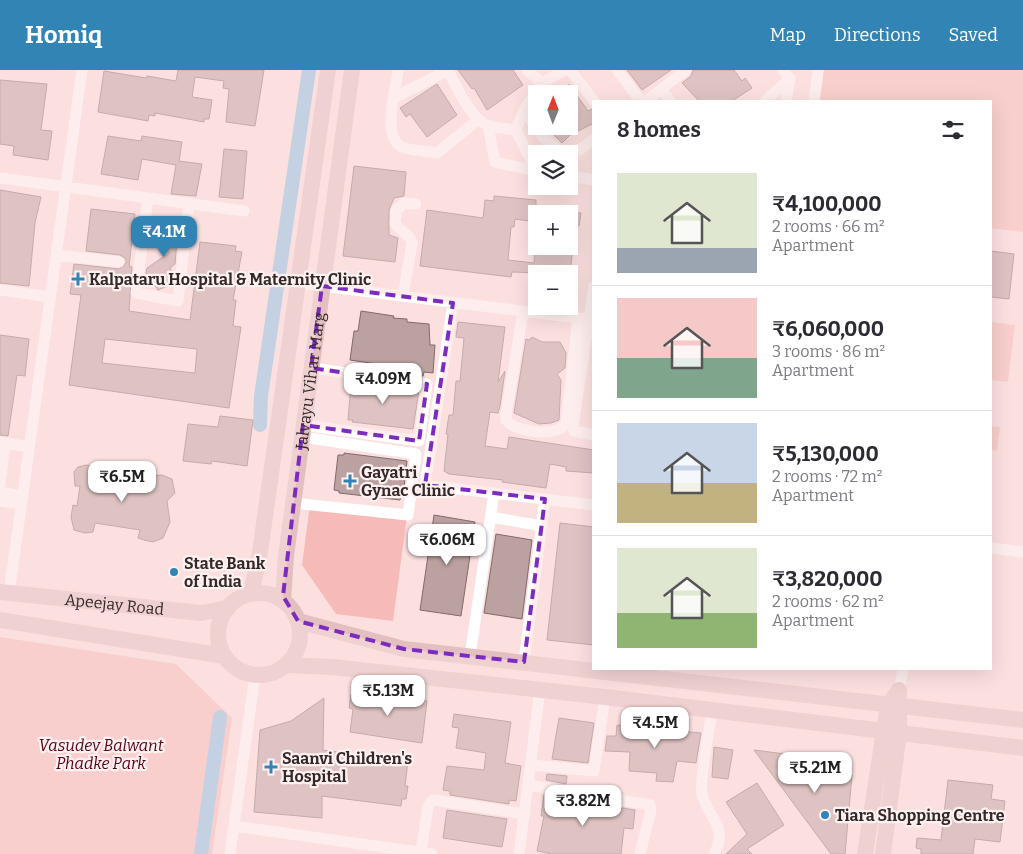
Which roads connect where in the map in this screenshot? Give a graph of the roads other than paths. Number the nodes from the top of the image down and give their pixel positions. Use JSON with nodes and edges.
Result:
{"nodes":[{"id":1,"x":82,"y":70,"type":"edge"},
{"id":2,"x":328,"y":70,"type":"edge"},
{"id":3,"x":352,"y":70,"type":"edge"},
{"id":4,"x":398,"y":70,"type":"edge"},
{"id":5,"x":449,"y":70,"type":"edge"},
{"id":6,"x":527,"y":70,"type":"edge"},
{"id":7,"x":564,"y":70,"type":"edge"},
{"id":8,"x":570,"y":70,"type":"edge"},
{"id":9,"x":617,"y":70,"type":"edge"},
{"id":10,"x":686,"y":70,"type":"edge"},
{"id":11,"x":818,"y":70,"type":"edge"},
{"id":12,"x":788,"y":73,"type":"edge"},
{"id":13,"x":542,"y":83,"type":"junction"},
{"id":14,"x":662,"y":90,"type":"junction"},
{"id":15,"x":395,"y":97,"type":"junction"},
{"id":16,"x":593,"y":100,"type":"edge"},
{"id":17,"x":640,"y":100,"type":"edge"},
{"id":18,"x":647,"y":100,"type":"edge"},
{"id":19,"x":669,"y":100,"type":"edge"},
{"id":20,"x":766,"y":100,"type":"edge"},
{"id":21,"x":786,"y":100,"type":"edge"},
{"id":22,"x":814,"y":100,"type":"edge"},
{"id":23,"x":524,"y":110,"type":"junction"},
{"id":24,"x":478,"y":120,"type":"junction"},
{"id":25,"x":488,"y":126,"type":"junction"},
{"id":26,"x":516,"y":130,"type":"junction"},
{"id":27,"x":592,"y":141,"type":"edge"},
{"id":28,"x":528,"y":155,"type":"edge"},
{"id":29,"x":528,"y":169,"type":"edge"},
{"id":30,"x":578,"y":177,"type":"edge"},
{"id":31,"x":0,"y":178,"type":"edge"},
{"id":32,"x":592,"y":180,"type":"edge"},
{"id":33,"x":65,"y":187,"type":"junction"},
{"id":34,"x":148,"y":198,"type":"junction"},
{"id":35,"x":189,"y":204,"type":"junction"},
{"id":36,"x":416,"y":204,"type":"dead end"},
{"id":37,"x":244,"y":211,"type":"dead end"},
{"id":38,"x":56,"y":255,"type":"junction"},
{"id":39,"x":119,"y":262,"type":"dead end"},
{"id":40,"x":298,"y":283,"type":"junction"},
{"id":41,"x":322,"y":286,"type":"junction"},
{"id":42,"x":0,"y":290,"type":"edge"},
{"id":43,"x":403,"y":296,"type":"junction"},
{"id":44,"x":592,"y":296,"type":"edge"},
{"id":45,"x":50,"y":297,"type":"junction"},
{"id":46,"x":453,"y":303,"type":"junction"},
{"id":47,"x":523,"y":312,"type":"junction"},
{"id":48,"x":587,"y":319,"type":"edge"},
{"id":49,"x":590,"y":337,"type":"edge"},
{"id":50,"x":311,"y":368,"type":"junction"},
{"id":51,"x":303,"y":431,"type":"junction"},
{"id":52,"x":592,"y":435,"type":"edge"},
{"id":53,"x":2,"y":442,"type":"edge"},
{"id":54,"x":29,"y":447,"type":"junction"},
{"id":55,"x":0,"y":483,"type":"edge"},
{"id":56,"x":0,"y":492,"type":"edge"},
{"id":57,"x":494,"y":493,"type":"junction"},
{"id":58,"x":22,"y":500,"type":"junction"},
{"id":59,"x":545,"y":500,"type":"junction"},
{"id":60,"x":0,"y":501,"type":"edge"},
{"id":61,"x":293,"y":502,"type":"junction"},
{"id":62,"x":592,"y":505,"type":"edge"},
{"id":63,"x":491,"y":517,"type":"junction"},
{"id":64,"x":542,"y":526,"type":"junction"},
{"id":65,"x":992,"y":548,"type":"edge"},
{"id":66,"x":1023,"y":552,"type":"edge"},
{"id":67,"x":4,"y":592,"type":"edge"},
{"id":68,"x":251,"y":594,"type":"junction"},
{"id":69,"x":284,"y":601,"type":"junction"},
{"id":70,"x":228,"y":608,"type":"junction"},
{"id":71,"x":0,"y":620,"type":"edge"},
{"id":72,"x":298,"y":621,"type":"junction"},
{"id":73,"x":224,"y":656,"type":"junction"},
{"id":74,"x":470,"y":656,"type":"junction"},
{"id":75,"x":524,"y":662,"type":"junction"},
{"id":76,"x":287,"y":665,"type":"junction"},
{"id":77,"x":592,"y":669,"type":"edge"},
{"id":78,"x":607,"y":670,"type":"edge"},
{"id":79,"x":903,"y":670,"type":"edge"},
{"id":80,"x":672,"y":674,"type":"edge"},
{"id":81,"x":255,"y":675,"type":"junction"},
{"id":82,"x":540,"y":689,"type":"junction"},
{"id":83,"x":605,"y":697,"type":"junction"},
{"id":84,"x":895,"y":700,"type":"junction"},
{"id":85,"x":712,"y":710,"type":"junction"},
{"id":86,"x":1023,"y":720,"type":"edge"},
{"id":87,"x":891,"y":732,"type":"junction"},
{"id":88,"x":1023,"y":748,"type":"edge"},
{"id":89,"x":531,"y":765,"type":"junction"},
{"id":90,"x":528,"y":785,"type":"junction"},
{"id":91,"x":524,"y":814,"type":"junction"},
{"id":92,"x":234,"y":826,"type":"junction"},
{"id":93,"x":374,"y":850,"type":"edge"},
{"id":94,"x":426,"y":853,"type":"edge"},
{"id":95,"x":230,"y":854,"type":"edge"},
{"id":96,"x":519,"y":854,"type":"edge"},
{"id":97,"x":640,"y":854,"type":"edge"},
{"id":98,"x":714,"y":854,"type":"edge"},
{"id":99,"x":865,"y":854,"type":"edge"},
{"id":100,"x":883,"y":854,"type":"edge"}],
"edges":[{"from":1,"to":33,"type":"street"},
{"from":2,"to":40,"type":"main road","name":"Jalvayu Vihar Marg"},
{"from":3,"to":41,"type":"main road","name":"Jalvayu Vihar Marg"},
{"from":4,"to":15,"type":"street"},
{"from":5,"to":15,"type":"street"},
{"from":5,"to":24,"type":"street"},
{"from":6,"to":13,"type":"street"},
{"from":7,"to":13,"type":"street"},
{"from":8,"to":16,"type":"street"},
{"from":9,"to":17,"type":"street"},
{"from":10,"to":14,"type":"street"},
{"from":11,"to":22,"type":"street"},
{"from":12,"to":20,"type":"street"},
{"from":12,"to":21,"type":"street"},
{"from":13,"to":23,"type":"street"},
{"from":14,"to":18,"type":"street"},
{"from":14,"to":19,"type":"street"},
{"from":15,"to":24,"type":"street"},
{"from":23,"to":26,"type":"street"},
{"from":23,"to":27,"type":"street"},
{"from":24,"to":25,"type":"street"},
{"from":25,"to":26,"type":"street"},
{"from":25,"to":29,"type":"street"},
{"from":26,"to":28,"type":"street"},
{"from":30,"to":32,"type":"street"},
{"from":31,"to":33,"type":"street"},
{"from":33,"to":34,"type":"street"},
{"from":33,"to":38,"type":"street"},
{"from":34,"to":35,"type":"street"},
{"from":34,"to":35,"type":"street"},
{"from":35,"to":37,"type":"street"},
{"from":36,"to":43,"type":"street"},
{"from":38,"to":39,"type":"street"},
{"from":38,"to":45,"type":"street"},
{"from":40,"to":41,"type":"street"},
{"from":40,"to":68,"type":"main road","name":"Jalvayu Vihar Marg"},
{"from":41,"to":43,"type":"street"},
{"from":41,"to":50,"type":"main road","name":"Jalvayu Vihar Marg"},
{"from":42,"to":45,"type":"street"},
{"from":43,"to":46,"type":"street"},
{"from":44,"to":48,"type":"street"},
{"from":45,"to":54,"type":"street"},
{"from":46,"to":47,"type":"street"},
{"from":46,"to":57,"type":"street"},
{"from":47,"to":48,"type":"street"},
{"from":47,"to":48,"type":"street"},
{"from":48,"to":49,"type":"street"},
{"from":49,"to":52,"type":"street"},
{"from":50,"to":51,"type":"main road","name":"Jalvayu Vihar Marg"},
{"from":50,"to":51,"type":"street"},
{"from":51,"to":61,"type":"main road","name":"Jalvayu Vihar Marg"},
{"from":51,"to":61,"type":"street"},
{"from":53,"to":54,"type":"street"},
{"from":53,"to":55,"type":"street"},
{"from":54,"to":58,"type":"street"},
{"from":56,"to":58,"type":"street"},
{"from":57,"to":59,"type":"street"},
{"from":57,"to":63,"type":"street"},
{"from":58,"to":60,"type":"street"},
{"from":58,"to":67,"type":"street"},
{"from":59,"to":62,"type":"street"},
{"from":59,"to":64,"type":"street"},
{"from":61,"to":69,"type":"main road","name":"Jalvayu Vihar Marg"},
{"from":63,"to":64,"type":"street"},
{"from":63,"to":74,"type":"street"},
{"from":64,"to":75,"type":"street"},
{"from":65,"to":66,"type":"street"},
{"from":67,"to":70,"type":"main road","name":"Apeejay Road"},
{"from":68,"to":69,"type":"main road"},
{"from":68,"to":70,"type":"main road"},
{"from":69,"to":72,"type":"main road"},
{"from":70,"to":73,"type":"main road"},
{"from":71,"to":73,"type":"main road","name":"Apeejay Road"},
{"from":72,"to":74,"type":"main road"},
{"from":72,"to":76,"type":"main road"},
{"from":73,"to":81,"type":"main road"},
{"from":74,"to":75,"type":"main road"},
{"from":75,"to":77,"type":"main road"},
{"from":76,"to":81,"type":"main road"},
{"from":76,"to":82,"type":"main road"},
{"from":78,"to":80,"type":"main road"},
{"from":79,"to":84,"type":"street"},
{"from":80,"to":84,"type":"main road"},
{"from":81,"to":92,"type":"street"},
{"from":82,"to":83,"type":"main road"},
{"from":82,"to":89,"type":"street"},
{"from":83,"to":85,"type":"main road"},
{"from":83,"to":89,"type":"street"},
{"from":84,"to":86,"type":"main road"},
{"from":84,"to":87,"type":"main road"},
{"from":85,"to":87,"type":"main road"},
{"from":85,"to":98,"type":"street"},
{"from":87,"to":88,"type":"main road"},
{"from":87,"to":99,"type":"main road"},
{"from":87,"to":100,"type":"main road"},
{"from":89,"to":90,"type":"street"},
{"from":90,"to":91,"type":"street"},
{"from":90,"to":97,"type":"street"},
{"from":91,"to":94,"type":"street"},
{"from":91,"to":96,"type":"street"},
{"from":92,"to":93,"type":"street"},
{"from":92,"to":95,"type":"street"},
{"from":93,"to":94,"type":"street"}]}
